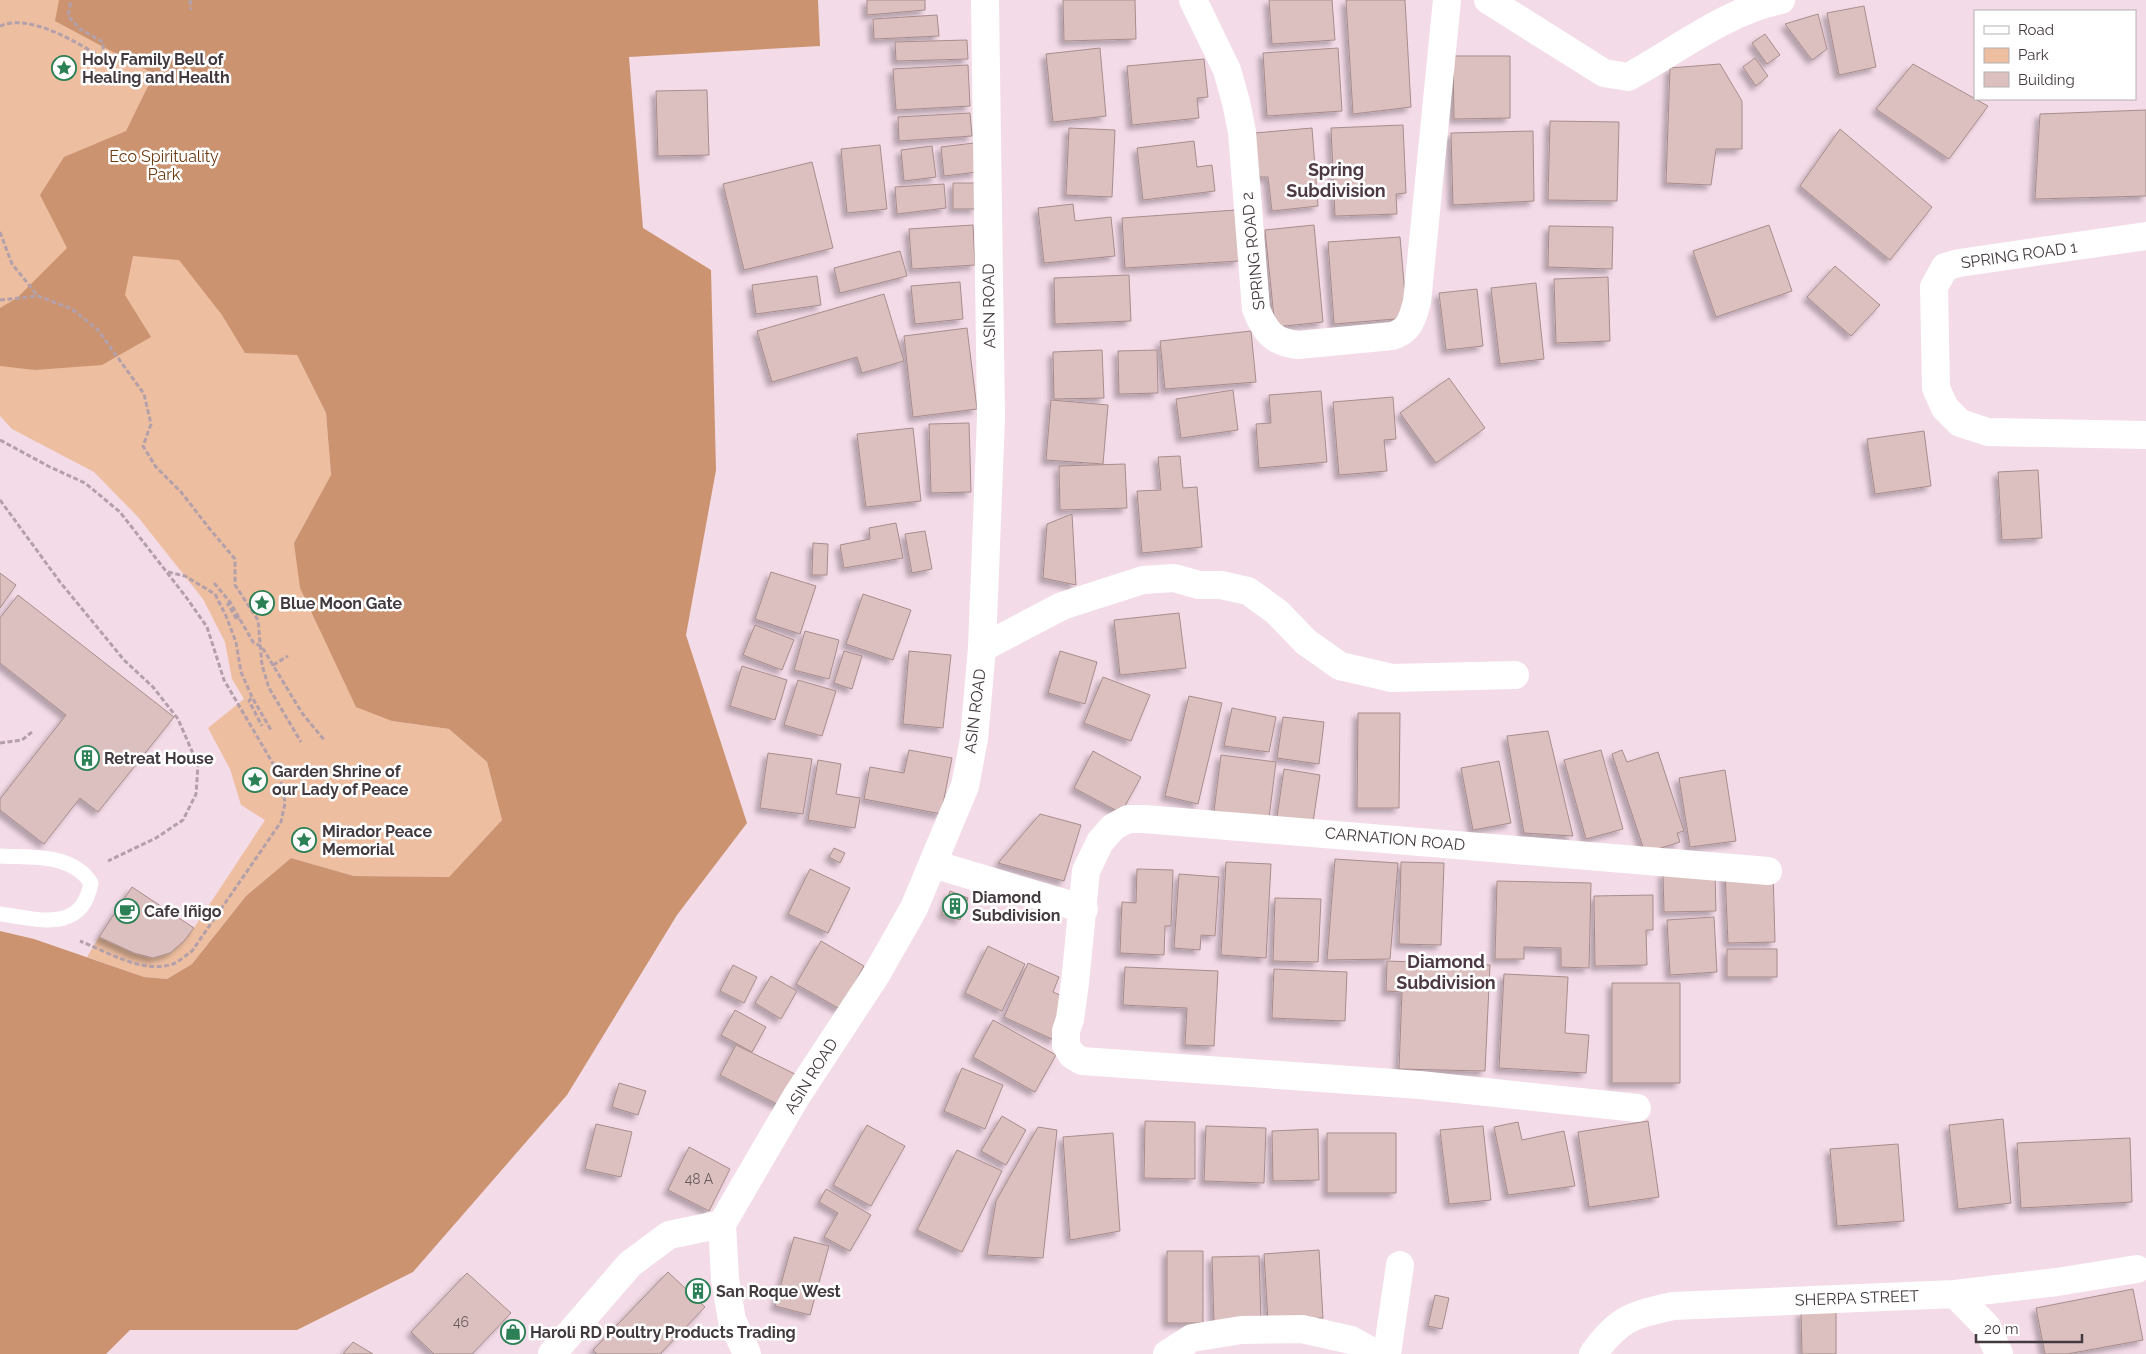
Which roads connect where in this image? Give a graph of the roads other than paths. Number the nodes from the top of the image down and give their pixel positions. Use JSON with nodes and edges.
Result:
{"nodes":[{"id":1,"x":985,"y":0,"type":"edge"},
{"id":2,"x":1193,"y":0,"type":"edge"},
{"id":3,"x":1447,"y":0,"type":"edge"},
{"id":4,"x":1488,"y":0,"type":"edge"},
{"id":5,"x":1781,"y":0,"type":"edge"},
{"id":6,"x":2146,"y":236,"type":"edge"},
{"id":7,"x":2146,"y":434,"type":"edge"},
{"id":8,"x":982,"y":648,"type":"junction"},
{"id":9,"x":1515,"y":675,"type":"dead end"},
{"id":10,"x":0,"y":856,"type":"edge"},
{"id":11,"x":933,"y":864,"type":"junction"},
{"id":12,"x":1768,"y":871,"type":"dead end"},
{"id":13,"x":1084,"y":909,"type":"junction"},
{"id":14,"x":0,"y":914,"type":"edge"},
{"id":15,"x":1636,"y":1108,"type":"dead end"},
{"id":16,"x":722,"y":1224,"type":"junction"},
{"id":17,"x":1400,"y":1265,"type":"dead end"},
{"id":18,"x":2136,"y":1269,"type":"dead end"},
{"id":19,"x":1955,"y":1294,"type":"junction"},
{"id":20,"x":552,"y":1354,"type":"edge"},
{"id":21,"x":747,"y":1354,"type":"edge"},
{"id":22,"x":1167,"y":1354,"type":"edge"},
{"id":23,"x":1376,"y":1354,"type":"edge"},
{"id":24,"x":1387,"y":1354,"type":"edge"},
{"id":25,"x":1593,"y":1354,"type":"edge"},
{"id":26,"x":1999,"y":1354,"type":"edge"}],
"edges":[{"from":1,"to":8,"type":"street","name":"ASIN ROAD"},
{"from":2,"to":3,"type":"street","name":"SPRING ROAD 2"},
{"from":4,"to":5,"type":"street"},
{"from":6,"to":7,"type":"street","name":"SPRING ROAD 1"},
{"from":8,"to":9,"type":"street"},
{"from":8,"to":11,"type":"street","name":"ASIN ROAD"},
{"from":10,"to":14,"type":"lane"},
{"from":11,"to":13,"type":"street"},
{"from":11,"to":16,"type":"street","name":"ASIN ROAD"},
{"from":12,"to":13,"type":"street","name":"CARNATION ROAD"},
{"from":13,"to":15,"type":"street","name":"CARNATION ROAD"},
{"from":16,"to":20,"type":"street"},
{"from":16,"to":21,"type":"street"},
{"from":17,"to":24,"type":"street"},
{"from":18,"to":19,"type":"street","name":"SHERPA STREET"},
{"from":19,"to":25,"type":"street","name":"SHERPA STREET"},
{"from":19,"to":26,"type":"street"},
{"from":22,"to":23,"type":"street"}]}
